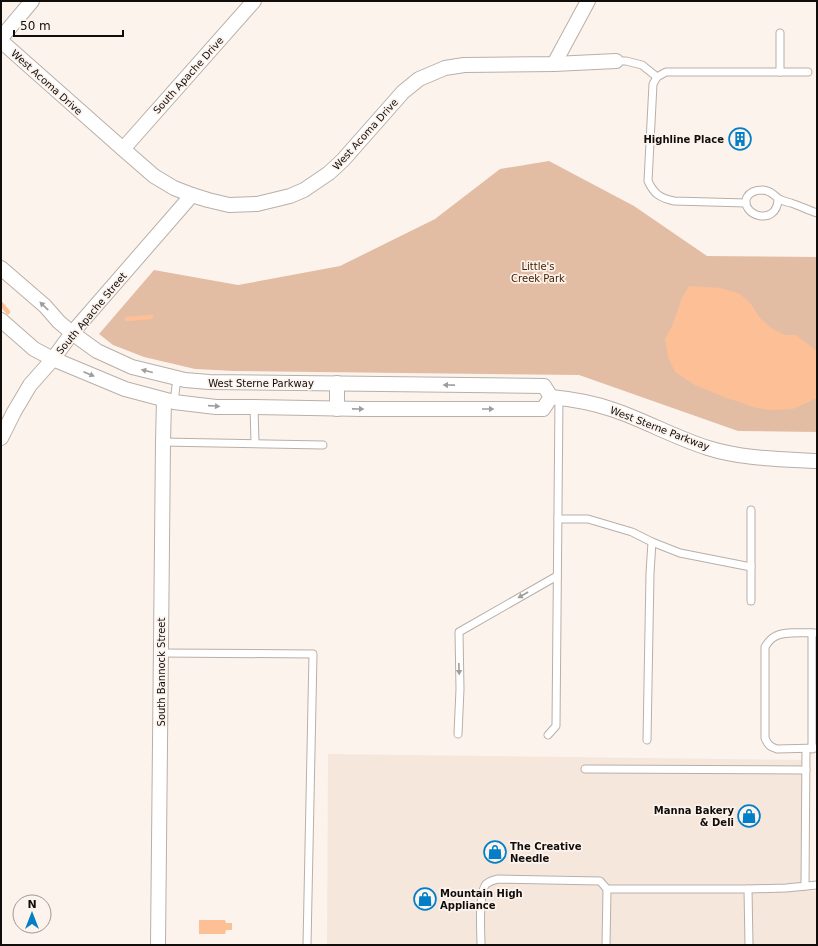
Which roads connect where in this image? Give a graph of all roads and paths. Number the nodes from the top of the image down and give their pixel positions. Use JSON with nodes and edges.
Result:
{"nodes":[{"id":1,"x":32,"y":1,"type":"edge"},
{"id":2,"x":254,"y":1,"type":"edge"},
{"id":3,"x":588,"y":1,"type":"edge"},
{"id":4,"x":780,"y":33,"type":"dead end"},
{"id":5,"x":1,"y":38,"type":"edge"},
{"id":6,"x":1,"y":41,"type":"edge"},
{"id":7,"x":616,"y":61,"type":"joint"},
{"id":8,"x":554,"y":64,"type":"junction"},
{"id":9,"x":780,"y":72,"type":"junction"},
{"id":10,"x":808,"y":72,"type":"dead end"},
{"id":11,"x":657,"y":77,"type":"junction"},
{"id":12,"x":123,"y":149,"type":"junction"},
{"id":13,"x":192,"y":195,"type":"junction"},
{"id":14,"x":778,"y":198,"type":"junction"},
{"id":15,"x":746,"y":203,"type":"junction"},
{"id":16,"x":817,"y":213,"type":"edge"},
{"id":17,"x":1,"y":268,"type":"edge"},
{"id":18,"x":1,"y":320,"type":"edge"},
{"id":19,"x":72,"y":334,"type":"junction"},
{"id":20,"x":53,"y":359,"type":"junction"},
{"id":21,"x":177,"y":378,"type":"junction"},
{"id":22,"x":337,"y":383,"type":"junction"},
{"id":23,"x":555,"y":398,"type":"junction"},
{"id":24,"x":169,"y":401,"type":"junction"},
{"id":25,"x":254,"y":408,"type":"junction"},
{"id":26,"x":337,"y":409,"type":"junction"},
{"id":27,"x":1,"y":438,"type":"edge"},
{"id":28,"x":162,"y":442,"type":"junction"},
{"id":29,"x":255,"y":443,"type":"junction"},
{"id":30,"x":323,"y":445,"type":"dead end"},
{"id":31,"x":817,"y":460,"type":"edge"},
{"id":32,"x":751,"y":510,"type":"dead end"},
{"id":33,"x":558,"y":519,"type":"junction"},
{"id":34,"x":652,"y":542,"type":"junction"},
{"id":35,"x":751,"y":567,"type":"junction"},
{"id":36,"x":557,"y":576,"type":"junction"},
{"id":37,"x":751,"y":601,"type":"dead end"},
{"id":38,"x":815,"y":633,"type":"edge"},
{"id":39,"x":161,"y":653,"type":"junction"},
{"id":40,"x":458,"y":734,"type":"dead end"},
{"id":41,"x":548,"y":735,"type":"dead end"},
{"id":42,"x":647,"y":740,"type":"dead end"},
{"id":43,"x":812,"y":749,"type":"edge"},
{"id":44,"x":586,"y":769,"type":"dead end"},
{"id":45,"x":806,"y":770,"type":"junction"},
{"id":46,"x":817,"y":885,"type":"edge"},
{"id":47,"x":805,"y":886,"type":"junction"},
{"id":48,"x":607,"y":889,"type":"junction"},
{"id":49,"x":748,"y":889,"type":"junction"},
{"id":50,"x":158,"y":945,"type":"edge"},
{"id":51,"x":307,"y":945,"type":"edge"},
{"id":52,"x":481,"y":945,"type":"edge"},
{"id":53,"x":606,"y":945,"type":"edge"},
{"id":54,"x":749,"y":945,"type":"edge"}],
"edges":[{"from":1,"to":5,"type":"street"},
{"from":2,"to":12,"type":"street","name":"South Apache Drive"},
{"from":3,"to":8,"type":"street"},
{"from":4,"to":9,"type":"lane"},
{"from":6,"to":12,"type":"street","name":"West Acoma Drive"},
{"from":7,"to":8,"type":"street","name":"West Acoma Drive"},
{"from":7,"to":11,"type":"lane"},
{"from":8,"to":13,"type":"street","name":"West Acoma Drive"},
{"from":9,"to":10,"type":"lane"},
{"from":9,"to":11,"type":"lane"},
{"from":11,"to":15,"type":"lane"},
{"from":12,"to":13,"type":"street","name":"West Acoma Drive"},
{"from":13,"to":19,"type":"street","name":"South Apache Street"},
{"from":14,"to":15,"type":"lane"},
{"from":14,"to":15,"type":"lane"},
{"from":14,"to":16,"type":"lane"},
{"from":19,"to":17,"type":"street","name":"West Sterne Parkway","one_way":true},
{"from":18,"to":20,"type":"street"},
{"from":19,"to":20,"type":"street","name":"South Apache Street"},
{"from":21,"to":19,"type":"street","name":"West Sterne Parkway","one_way":true},
{"from":20,"to":24,"type":"street","one_way":true},
{"from":20,"to":27,"type":"street","name":"South Apache Street"},
{"from":21,"to":22,"type":"street","name":"West Sterne Parkway"},
{"from":21,"to":24,"type":"lane"},
{"from":23,"to":22,"type":"street","name":"West Sterne Parkway","one_way":true},
{"from":22,"to":26,"type":"street"},
{"from":26,"to":23,"type":"street","one_way":true},
{"from":23,"to":31,"type":"street","name":"West Sterne Parkway"},
{"from":23,"to":33,"type":"lane"},
{"from":24,"to":25,"type":"street","one_way":true},
{"from":24,"to":28,"type":"street","name":"South Bannock Street"},
{"from":25,"to":26,"type":"street"},
{"from":25,"to":29,"type":"lane"},
{"from":28,"to":29,"type":"lane"},
{"from":28,"to":39,"type":"street","name":"South Bannock Street"},
{"from":29,"to":30,"type":"lane"},
{"from":32,"to":35,"type":"lane"},
{"from":33,"to":34,"type":"lane"},
{"from":33,"to":36,"type":"lane"},
{"from":34,"to":35,"type":"lane"},
{"from":34,"to":42,"type":"lane"},
{"from":35,"to":37,"type":"lane"},
{"from":36,"to":40,"type":"lane","one_way":true},
{"from":36,"to":41,"type":"lane"},
{"from":38,"to":43,"type":"lane"},
{"from":38,"to":43,"type":"lane"},
{"from":39,"to":50,"type":"street","name":"South Bannock Street"},
{"from":39,"to":51,"type":"lane"},
{"from":43,"to":45,"type":"lane"},
{"from":44,"to":45,"type":"lane"},
{"from":45,"to":47,"type":"lane"},
{"from":46,"to":47,"type":"lane"},
{"from":47,"to":49,"type":"lane"},
{"from":48,"to":49,"type":"lane"},
{"from":48,"to":52,"type":"lane"},
{"from":48,"to":53,"type":"lane"},
{"from":49,"to":54,"type":"lane"}]}
